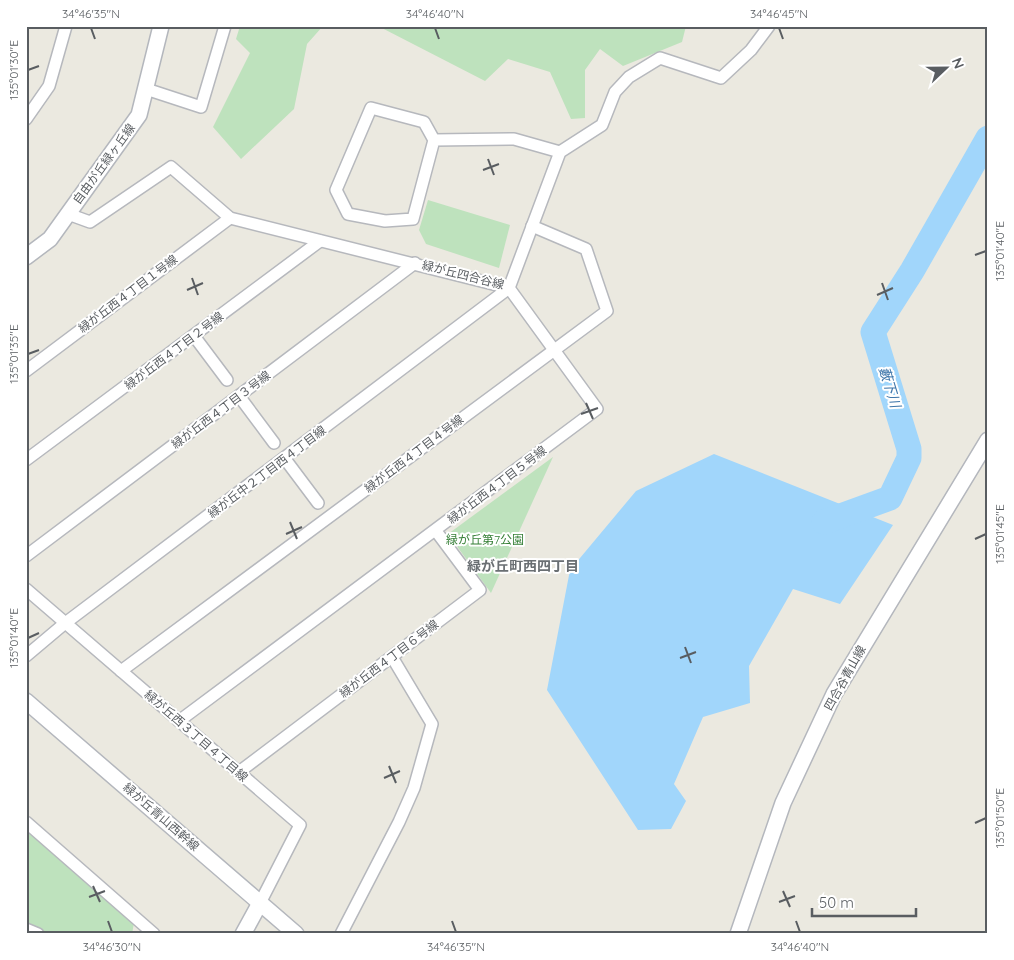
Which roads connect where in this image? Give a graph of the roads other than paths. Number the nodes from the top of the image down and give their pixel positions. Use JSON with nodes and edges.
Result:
{"nodes":[{"id":1,"x":66,"y":26,"type":"edge"},
{"id":2,"x":161,"y":26,"type":"edge"},
{"id":3,"x":225,"y":26,"type":"edge"},
{"id":4,"x":768,"y":26,"type":"edge"},
{"id":5,"x":146,"y":89,"type":"junction"},
{"id":6,"x":26,"y":119,"type":"edge"},
{"id":7,"x":434,"y":140,"type":"junction"},
{"id":8,"x":560,"y":152,"type":"junction"},
{"id":9,"x":68,"y":214,"type":"junction"},
{"id":10,"x":230,"y":218,"type":"junction"},
{"id":11,"x":532,"y":226,"type":"junction"},
{"id":12,"x":320,"y":241,"type":"junction"},
{"id":13,"x":26,"y":256,"type":"edge"},
{"id":14,"x":415,"y":263,"type":"junction"},
{"id":15,"x":509,"y":288,"type":"junction"},
{"id":16,"x":194,"y":336,"type":"junction"},
{"id":17,"x":554,"y":350,"type":"junction"},
{"id":18,"x":26,"y":371,"type":"edge"},
{"id":19,"x":227,"y":380,"type":"dead end"},
{"id":20,"x":239,"y":396,"type":"junction"},
{"id":21,"x":988,"y":440,"type":"edge"},
{"id":22,"x":274,"y":443,"type":"dead end"},
{"id":23,"x":285,"y":458,"type":"junction"},
{"id":24,"x":26,"y":460,"type":"edge"},
{"id":25,"x":318,"y":503,"type":"dead end"},
{"id":26,"x":436,"y":531,"type":"junction"},
{"id":27,"x":26,"y":556,"type":"edge"},
{"id":28,"x":26,"y":589,"type":"edge"},
{"id":29,"x":64,"y":624,"type":"junction"},
{"id":30,"x":26,"y":656,"type":"edge"},
{"id":31,"x":392,"y":657,"type":"junction"},
{"id":32,"x":121,"y":671,"type":"junction"},
{"id":33,"x":26,"y":701,"type":"edge"},
{"id":34,"x":179,"y":721,"type":"junction"},
{"id":35,"x":239,"y":772,"type":"junction"},
{"id":36,"x":26,"y":822,"type":"edge"},
{"id":37,"x":260,"y":903,"type":"junction"},
{"id":38,"x":26,"y":928,"type":"edge"},
{"id":39,"x":141,"y":929,"type":"edge"},
{"id":40,"x":38,"y":934,"type":"edge"},
{"id":41,"x":154,"y":934,"type":"edge"},
{"id":42,"x":243,"y":934,"type":"edge"},
{"id":43,"x":296,"y":934,"type":"edge"},
{"id":44,"x":341,"y":934,"type":"edge"},
{"id":45,"x":738,"y":934,"type":"edge"}],
"edges":[{"from":1,"to":6,"type":"street"},
{"from":2,"to":5,"type":"street","name":"自由が丘緑ヶ丘線"},
{"from":3,"to":5,"type":"street"},
{"from":4,"to":8,"type":"street"},
{"from":5,"to":9,"type":"street","name":"自由が丘緑ヶ丘線"},
{"from":7,"to":7,"type":"street"},
{"from":7,"to":8,"type":"street"},
{"from":8,"to":11,"type":"street","name":"緑が丘四合谷線"},
{"from":9,"to":10,"type":"street","name":"緑が丘四合谷線"},
{"from":9,"to":13,"type":"street","name":"自由が丘緑ヶ丘線"},
{"from":10,"to":12,"type":"street","name":"緑が丘四合谷線"},
{"from":10,"to":18,"type":"street","name":"緑が丘西４丁目１号線"},
{"from":11,"to":15,"type":"street","name":"緑が丘四合谷線"},
{"from":11,"to":17,"type":"street","name":"緑が丘西４丁目４号線"},
{"from":12,"to":14,"type":"street","name":"緑が丘四合谷線"},
{"from":12,"to":16,"type":"street","name":"緑が丘西４丁目２号線"},
{"from":14,"to":15,"type":"street","name":"緑が丘四合谷線"},
{"from":14,"to":20,"type":"street","name":"緑が丘西４丁目３号線"},
{"from":15,"to":17,"type":"street","name":"緑が丘西４丁目５号線"},
{"from":15,"to":23,"type":"street","name":"緑が丘中２丁目西４丁目線"},
{"from":16,"to":19,"type":"street"},
{"from":16,"to":24,"type":"street","name":"緑が丘西４丁目２号線"},
{"from":17,"to":26,"type":"street","name":"緑が丘西４丁目５号線"},
{"from":17,"to":32,"type":"street","name":"緑が丘西４丁目４号線"},
{"from":20,"to":22,"type":"street"},
{"from":20,"to":27,"type":"street","name":"緑が丘西４丁目３号線"},
{"from":21,"to":45,"type":"street","name":"四合谷青山線"},
{"from":23,"to":25,"type":"street"},
{"from":23,"to":29,"type":"street","name":"緑が丘中２丁目西４丁目線"},
{"from":26,"to":31,"type":"street","name":"緑が丘西４丁目６号線"},
{"from":26,"to":34,"type":"street","name":"緑が丘西４丁目５号線"},
{"from":28,"to":29,"type":"street","name":"緑が丘西３丁目４丁目線"},
{"from":29,"to":30,"type":"street","name":"緑が丘中２丁目西４丁目線"},
{"from":29,"to":32,"type":"street","name":"緑が丘西３丁目４丁目線"},
{"from":31,"to":35,"type":"street","name":"緑が丘西４丁目６号線"},
{"from":31,"to":44,"type":"street"},
{"from":32,"to":34,"type":"street","name":"緑が丘西３丁目４丁目線"},
{"from":33,"to":37,"type":"street","name":"緑が丘青山西幹線"},
{"from":34,"to":35,"type":"street","name":"緑が丘西３丁目４丁目線"},
{"from":35,"to":37,"type":"street","name":"緑が丘西３丁目４丁目線"},
{"from":36,"to":39,"type":"street"},
{"from":37,"to":42,"type":"street"},
{"from":37,"to":43,"type":"street","name":"緑が丘青山西幹線"},
{"from":38,"to":40,"type":"street"},
{"from":39,"to":41,"type":"street"}]}
